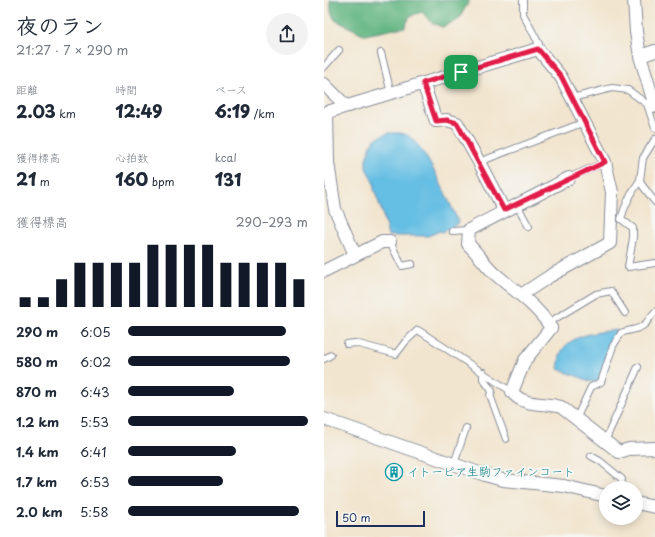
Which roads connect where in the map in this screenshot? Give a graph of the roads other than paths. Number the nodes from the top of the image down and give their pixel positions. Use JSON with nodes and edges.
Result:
{"nodes":[{"id":1,"x":523,"y":0,"type":"edge"},
{"id":2,"x":634,"y":0,"type":"edge"},
{"id":3,"x":538,"y":49,"type":"junction"},
{"id":4,"x":339,"y":50,"type":"dead end"},
{"id":5,"x":655,"y":51,"type":"edge"},
{"id":6,"x":381,"y":53,"type":"dead end"},
{"id":7,"x":640,"y":56,"type":"junction"},
{"id":8,"x":324,"y":67,"type":"edge"},
{"id":9,"x":423,"y":83,"type":"junction"},
{"id":10,"x":324,"y":84,"type":"edge"},
{"id":11,"x":391,"y":93,"type":"junction"},
{"id":12,"x":572,"y":98,"type":"junction"},
{"id":13,"x":346,"y":106,"type":"junction"},
{"id":14,"x":653,"y":110,"type":"edge"},
{"id":15,"x":326,"y":112,"type":"edge"},
{"id":16,"x":584,"y":122,"type":"junction"},
{"id":17,"x":655,"y":128,"type":"edge"},
{"id":18,"x":655,"y":139,"type":"edge"},
{"id":19,"x":479,"y":162,"type":"junction"},
{"id":20,"x":605,"y":162,"type":"junction"},
{"id":21,"x":569,"y":178,"type":"joint"},
{"id":22,"x":640,"y":180,"type":"junction"},
{"id":23,"x":655,"y":202,"type":"edge"},
{"id":24,"x":517,"y":205,"type":"junction"},
{"id":25,"x":329,"y":210,"type":"edge"},
{"id":26,"x":504,"y":210,"type":"junction"},
{"id":27,"x":529,"y":227,"type":"dead end"},
{"id":28,"x":469,"y":230,"type":"junction"},
{"id":29,"x":452,"y":231,"type":"dead end"},
{"id":30,"x":390,"y":242,"type":"joint"},
{"id":31,"x":354,"y":255,"type":"junction"},
{"id":32,"x":655,"y":263,"type":"edge"},
{"id":33,"x":412,"y":264,"type":"dead end"},
{"id":34,"x":324,"y":271,"type":"edge"},
{"id":35,"x":521,"y":295,"type":"junction"},
{"id":36,"x":655,"y":312,"type":"edge"},
{"id":37,"x":625,"y":313,"type":"dead end"},
{"id":38,"x":548,"y":323,"type":"junction"},
{"id":39,"x":347,"y":344,"type":"dead end"},
{"id":40,"x":331,"y":355,"type":"dead end"},
{"id":41,"x":324,"y":359,"type":"edge"},
{"id":42,"x":638,"y":368,"type":"dead end"},
{"id":43,"x":483,"y":372,"type":"junction"},
{"id":44,"x":512,"y":392,"type":"junction"},
{"id":45,"x":324,"y":419,"type":"edge"},
{"id":46,"x":576,"y":419,"type":"junction"},
{"id":47,"x":466,"y":428,"type":"dead end"},
{"id":48,"x":506,"y":439,"type":"dead end"},
{"id":49,"x":605,"y":441,"type":"junction"},
{"id":50,"x":655,"y":448,"type":"edge"},
{"id":51,"x":591,"y":456,"type":"dead end"},
{"id":52,"x":454,"y":464,"type":"junction"},
{"id":53,"x":622,"y":481,"type":"edge"},
{"id":54,"x":599,"y":494,"type":"edge"},
{"id":55,"x":643,"y":504,"type":"edge"},
{"id":56,"x":655,"y":507,"type":"edge"}],
"edges":[{"from":1,"to":3,"type":"lane"},
{"from":2,"to":7,"type":"street"},
{"from":3,"to":9,"type":"street"},
{"from":3,"to":12,"type":"street"},
{"from":4,"to":8,"type":"lane"},
{"from":5,"to":7,"type":"street"},
{"from":6,"to":11,"type":"lane"},
{"from":7,"to":14,"type":"street"},
{"from":9,"to":11,"type":"street"},
{"from":9,"to":19,"type":"street"},
{"from":10,"to":13,"type":"street"},
{"from":11,"to":13,"type":"street"},
{"from":12,"to":14,"type":"lane"},
{"from":12,"to":16,"type":"street"},
{"from":13,"to":15,"type":"street"},
{"from":14,"to":17,"type":"lane"},
{"from":15,"to":25,"type":"street"},
{"from":16,"to":19,"type":"lane"},
{"from":16,"to":20,"type":"street"},
{"from":18,"to":22,"type":"lane"},
{"from":19,"to":26,"type":"street"},
{"from":20,"to":21,"type":"lane"},
{"from":20,"to":35,"type":"street"},
{"from":21,"to":24,"type":"street"},
{"from":22,"to":23,"type":"lane"},
{"from":22,"to":32,"type":"lane"},
{"from":24,"to":26,"type":"street"},
{"from":24,"to":27,"type":"lane"},
{"from":25,"to":31,"type":"street"},
{"from":26,"to":28,"type":"street"},
{"from":28,"to":29,"type":"lane"},
{"from":28,"to":35,"type":"street"},
{"from":30,"to":31,"type":"street"},
{"from":30,"to":33,"type":"lane"},
{"from":31,"to":34,"type":"street"},
{"from":35,"to":38,"type":"street"},
{"from":36,"to":46,"type":"lane"},
{"from":37,"to":38,"type":"lane"},
{"from":38,"to":44,"type":"street"},
{"from":39,"to":43,"type":"lane"},
{"from":40,"to":41,"type":"lane"},
{"from":42,"to":49,"type":"lane"},
{"from":43,"to":44,"type":"lane"},
{"from":43,"to":48,"type":"lane"},
{"from":44,"to":46,"type":"street"},
{"from":45,"to":52,"type":"street"},
{"from":46,"to":49,"type":"street"},
{"from":47,"to":52,"type":"lane"},
{"from":49,"to":50,"type":"street"},
{"from":51,"to":53,"type":"lane"},
{"from":52,"to":54,"type":"street"},
{"from":55,"to":56,"type":"street"}]}
